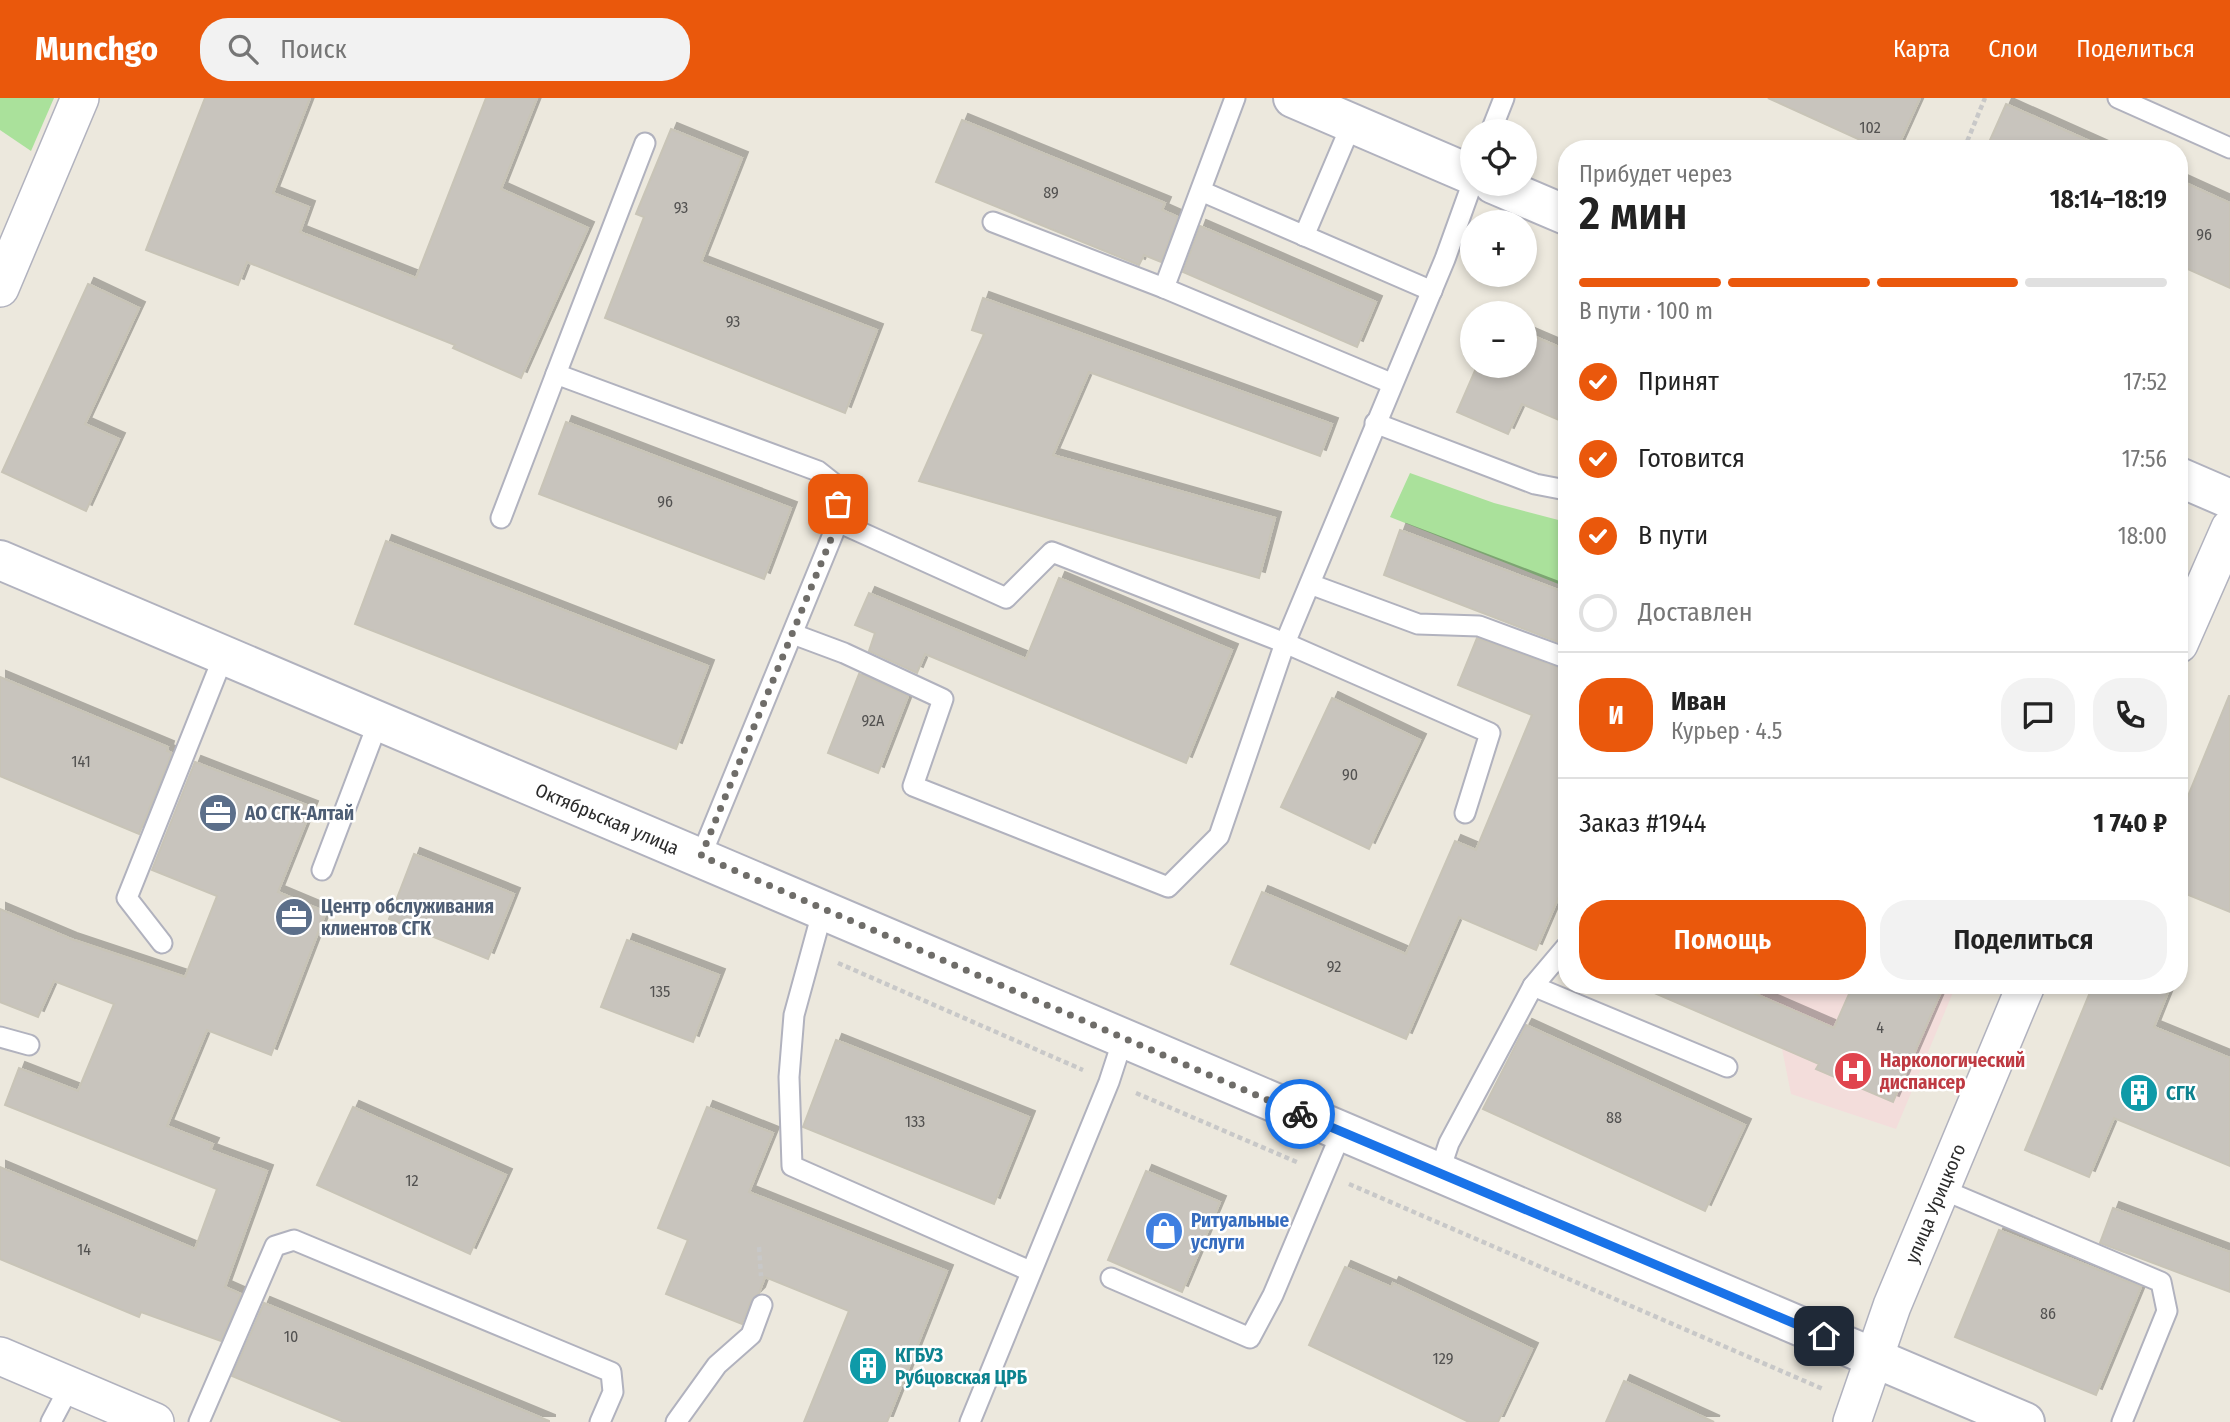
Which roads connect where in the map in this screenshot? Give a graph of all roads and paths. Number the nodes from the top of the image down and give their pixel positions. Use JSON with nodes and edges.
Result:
{"nodes":[{"id":1,"x":80,"y":98,"type":"edge"},
{"id":2,"x":1235,"y":98,"type":"edge"},
{"id":3,"x":1293,"y":98,"type":"edge"},
{"id":4,"x":1504,"y":98,"type":"edge"},
{"id":5,"x":1985,"y":98,"type":"edge"},
{"id":6,"x":2118,"y":98,"type":"edge"},
{"id":7,"x":1496,"y":119,"type":"edge"},
{"id":8,"x":1352,"y":123,"type":"junction"},
{"id":9,"x":1968,"y":140,"type":"edge"},
{"id":10,"x":646,"y":143,"type":"dead end"},
{"id":11,"x":2230,"y":148,"type":"edge"},
{"id":12,"x":1460,"y":170,"type":"edge"},
{"id":13,"x":1200,"y":191,"type":"junction"},
{"id":14,"x":1468,"y":196,"type":"edge"},
{"id":15,"x":1521,"y":196,"type":"edge"},
{"id":16,"x":1558,"y":212,"type":"edge"},
{"id":17,"x":993,"y":222,"type":"dead end"},
{"id":18,"x":1304,"y":236,"type":"junction"},
{"id":19,"x":9,"y":240,"type":"edge"},
{"id":20,"x":0,"y":288,"type":"edge"},
{"id":21,"x":1164,"y":288,"type":"junction"},
{"id":22,"x":1432,"y":291,"type":"junction"},
{"id":23,"x":556,"y":374,"type":"junction"},
{"id":24,"x":1391,"y":383,"type":"junction"},
{"id":25,"x":1375,"y":423,"type":"junction"},
{"id":26,"x":2188,"y":482,"type":"edge"},
{"id":27,"x":1558,"y":488,"type":"edge"},
{"id":28,"x":2230,"y":499,"type":"edge"},
{"id":29,"x":501,"y":518,"type":"dead end"},
{"id":30,"x":838,"y":522,"type":"junction"},
{"id":31,"x":2230,"y":528,"type":"edge"},
{"id":32,"x":0,"y":560,"type":"edge"},
{"id":33,"x":1310,"y":584,"type":"junction"},
{"id":34,"x":2188,"y":624,"type":"edge"},
{"id":35,"x":793,"y":634,"type":"junction"},
{"id":36,"x":1285,"y":643,"type":"junction"},
{"id":37,"x":224,"y":655,"type":"junction"},
{"id":38,"x":1558,"y":655,"type":"edge"},
{"id":39,"x":379,"y":720,"type":"junction"},
{"id":40,"x":1465,"y":813,"type":"dead end"},
{"id":41,"x":701,"y":856,"type":"junction"},
{"id":42,"x":322,"y":870,"type":"dead end"},
{"id":43,"x":822,"y":909,"type":"junction"},
{"id":44,"x":162,"y":943,"type":"dead end"},
{"id":45,"x":810,"y":950,"type":"junction"},
{"id":46,"x":1558,"y":956,"type":"edge"},
{"id":47,"x":1533,"y":986,"type":"junction"},
{"id":48,"x":2022,"y":994,"type":"edge"},
{"id":49,"x":0,"y":1037,"type":"edge"},
{"id":50,"x":1123,"y":1039,"type":"junction"},
{"id":51,"x":29,"y":1045,"type":"dead end"},
{"id":52,"x":1727,"y":1067,"type":"dead end"},
{"id":53,"x":1109,"y":1082,"type":"junction"},
{"id":54,"x":1342,"y":1132,"type":"junction"},
{"id":55,"x":1439,"y":1172,"type":"junction"},
{"id":56,"x":1325,"y":1174,"type":"junction"},
{"id":57,"x":1939,"y":1188,"type":"junction"},
{"id":58,"x":1031,"y":1271,"type":"junction"},
{"id":59,"x":1111,"y":1278,"type":"dead end"},
{"id":60,"x":762,"y":1305,"type":"dead end"},
{"id":61,"x":0,"y":1356,"type":"edge"},
{"id":62,"x":1874,"y":1357,"type":"junction"},
{"id":63,"x":70,"y":1386,"type":"junction"},
{"id":64,"x":1856,"y":1413,"type":"edge"},
{"id":65,"x":51,"y":1422,"type":"edge"},
{"id":66,"x":155,"y":1422,"type":"edge"},
{"id":67,"x":199,"y":1422,"type":"edge"},
{"id":68,"x":600,"y":1422,"type":"edge"},
{"id":69,"x":676,"y":1422,"type":"edge"},
{"id":70,"x":970,"y":1422,"type":"edge"},
{"id":71,"x":2025,"y":1422,"type":"edge"},
{"id":72,"x":2122,"y":1422,"type":"edge"}],
"edges":[{"from":1,"to":19,"type":"street"},
{"from":2,"to":13,"type":"lane"},
{"from":3,"to":8,"type":"main road"},
{"from":4,"to":7,"type":"lane"},
{"from":5,"to":9,"type":"path"},
{"from":6,"to":11,"type":"lane"},
{"from":8,"to":12,"type":"main road"},
{"from":8,"to":18,"type":"lane"},
{"from":10,"to":23,"type":"lane"},
{"from":13,"to":18,"type":"lane"},
{"from":13,"to":21,"type":"lane"},
{"from":14,"to":22,"type":"lane"},
{"from":15,"to":16,"type":"main road"},
{"from":17,"to":21,"type":"lane"},
{"from":18,"to":22,"type":"lane"},
{"from":19,"to":20,"type":"street"},
{"from":21,"to":24,"type":"lane"},
{"from":22,"to":24,"type":"lane"},
{"from":23,"to":29,"type":"lane"},
{"from":23,"to":30,"type":"lane"},
{"from":24,"to":25,"type":"lane"},
{"from":25,"to":27,"type":"lane"},
{"from":25,"to":33,"type":"lane"},
{"from":26,"to":28,"type":"main road"},
{"from":30,"to":35,"type":"lane"},
{"from":30,"to":36,"type":"lane"},
{"from":31,"to":34,"type":"street"},
{"from":32,"to":37,"type":"main road","name":"Октябрьская улица"},
{"from":33,"to":36,"type":"lane"},
{"from":33,"to":38,"type":"lane"},
{"from":35,"to":36,"type":"lane"},
{"from":35,"to":41,"type":"lane"},
{"from":36,"to":40,"type":"lane"},
{"from":37,"to":39,"type":"main road","name":"Октябрьская улица"},
{"from":37,"to":44,"type":"lane"},
{"from":39,"to":41,"type":"main road","name":"Октябрьская улица"},
{"from":39,"to":42,"type":"lane"},
{"from":41,"to":43,"type":"main road","name":"Октябрьская улица"},
{"from":43,"to":45,"type":"lane"},
{"from":43,"to":50,"type":"main road","name":"Октябрьская улица"},
{"from":45,"to":53,"type":"path"},
{"from":45,"to":58,"type":"lane"},
{"from":46,"to":47,"type":"lane"},
{"from":47,"to":52,"type":"lane"},
{"from":47,"to":55,"type":"lane"},
{"from":48,"to":57,"type":"street","name":"улица Урицкого"},
{"from":49,"to":51,"type":"lane"},
{"from":50,"to":53,"type":"lane"},
{"from":50,"to":54,"type":"main road","name":"Октябрьская улица"},
{"from":53,"to":56,"type":"path"},
{"from":53,"to":58,"type":"lane"},
{"from":54,"to":55,"type":"main road","name":"Октябрьская улица"},
{"from":54,"to":56,"type":"lane"},
{"from":55,"to":62,"type":"main road","name":"Октябрьская улица"},
{"from":56,"to":59,"type":"lane"},
{"from":56,"to":64,"type":"path"},
{"from":57,"to":62,"type":"street","name":"улица Урицкого"},
{"from":57,"to":72,"type":"lane"},
{"from":58,"to":70,"type":"lane"},
{"from":60,"to":69,"type":"lane"},
{"from":61,"to":63,"type":"street"},
{"from":62,"to":64,"type":"street","name":"улица Урицкого"},
{"from":62,"to":71,"type":"main road","name":"Октябрьская улица"},
{"from":63,"to":65,"type":"lane"},
{"from":63,"to":66,"type":"street"},
{"from":67,"to":68,"type":"lane"}]}
